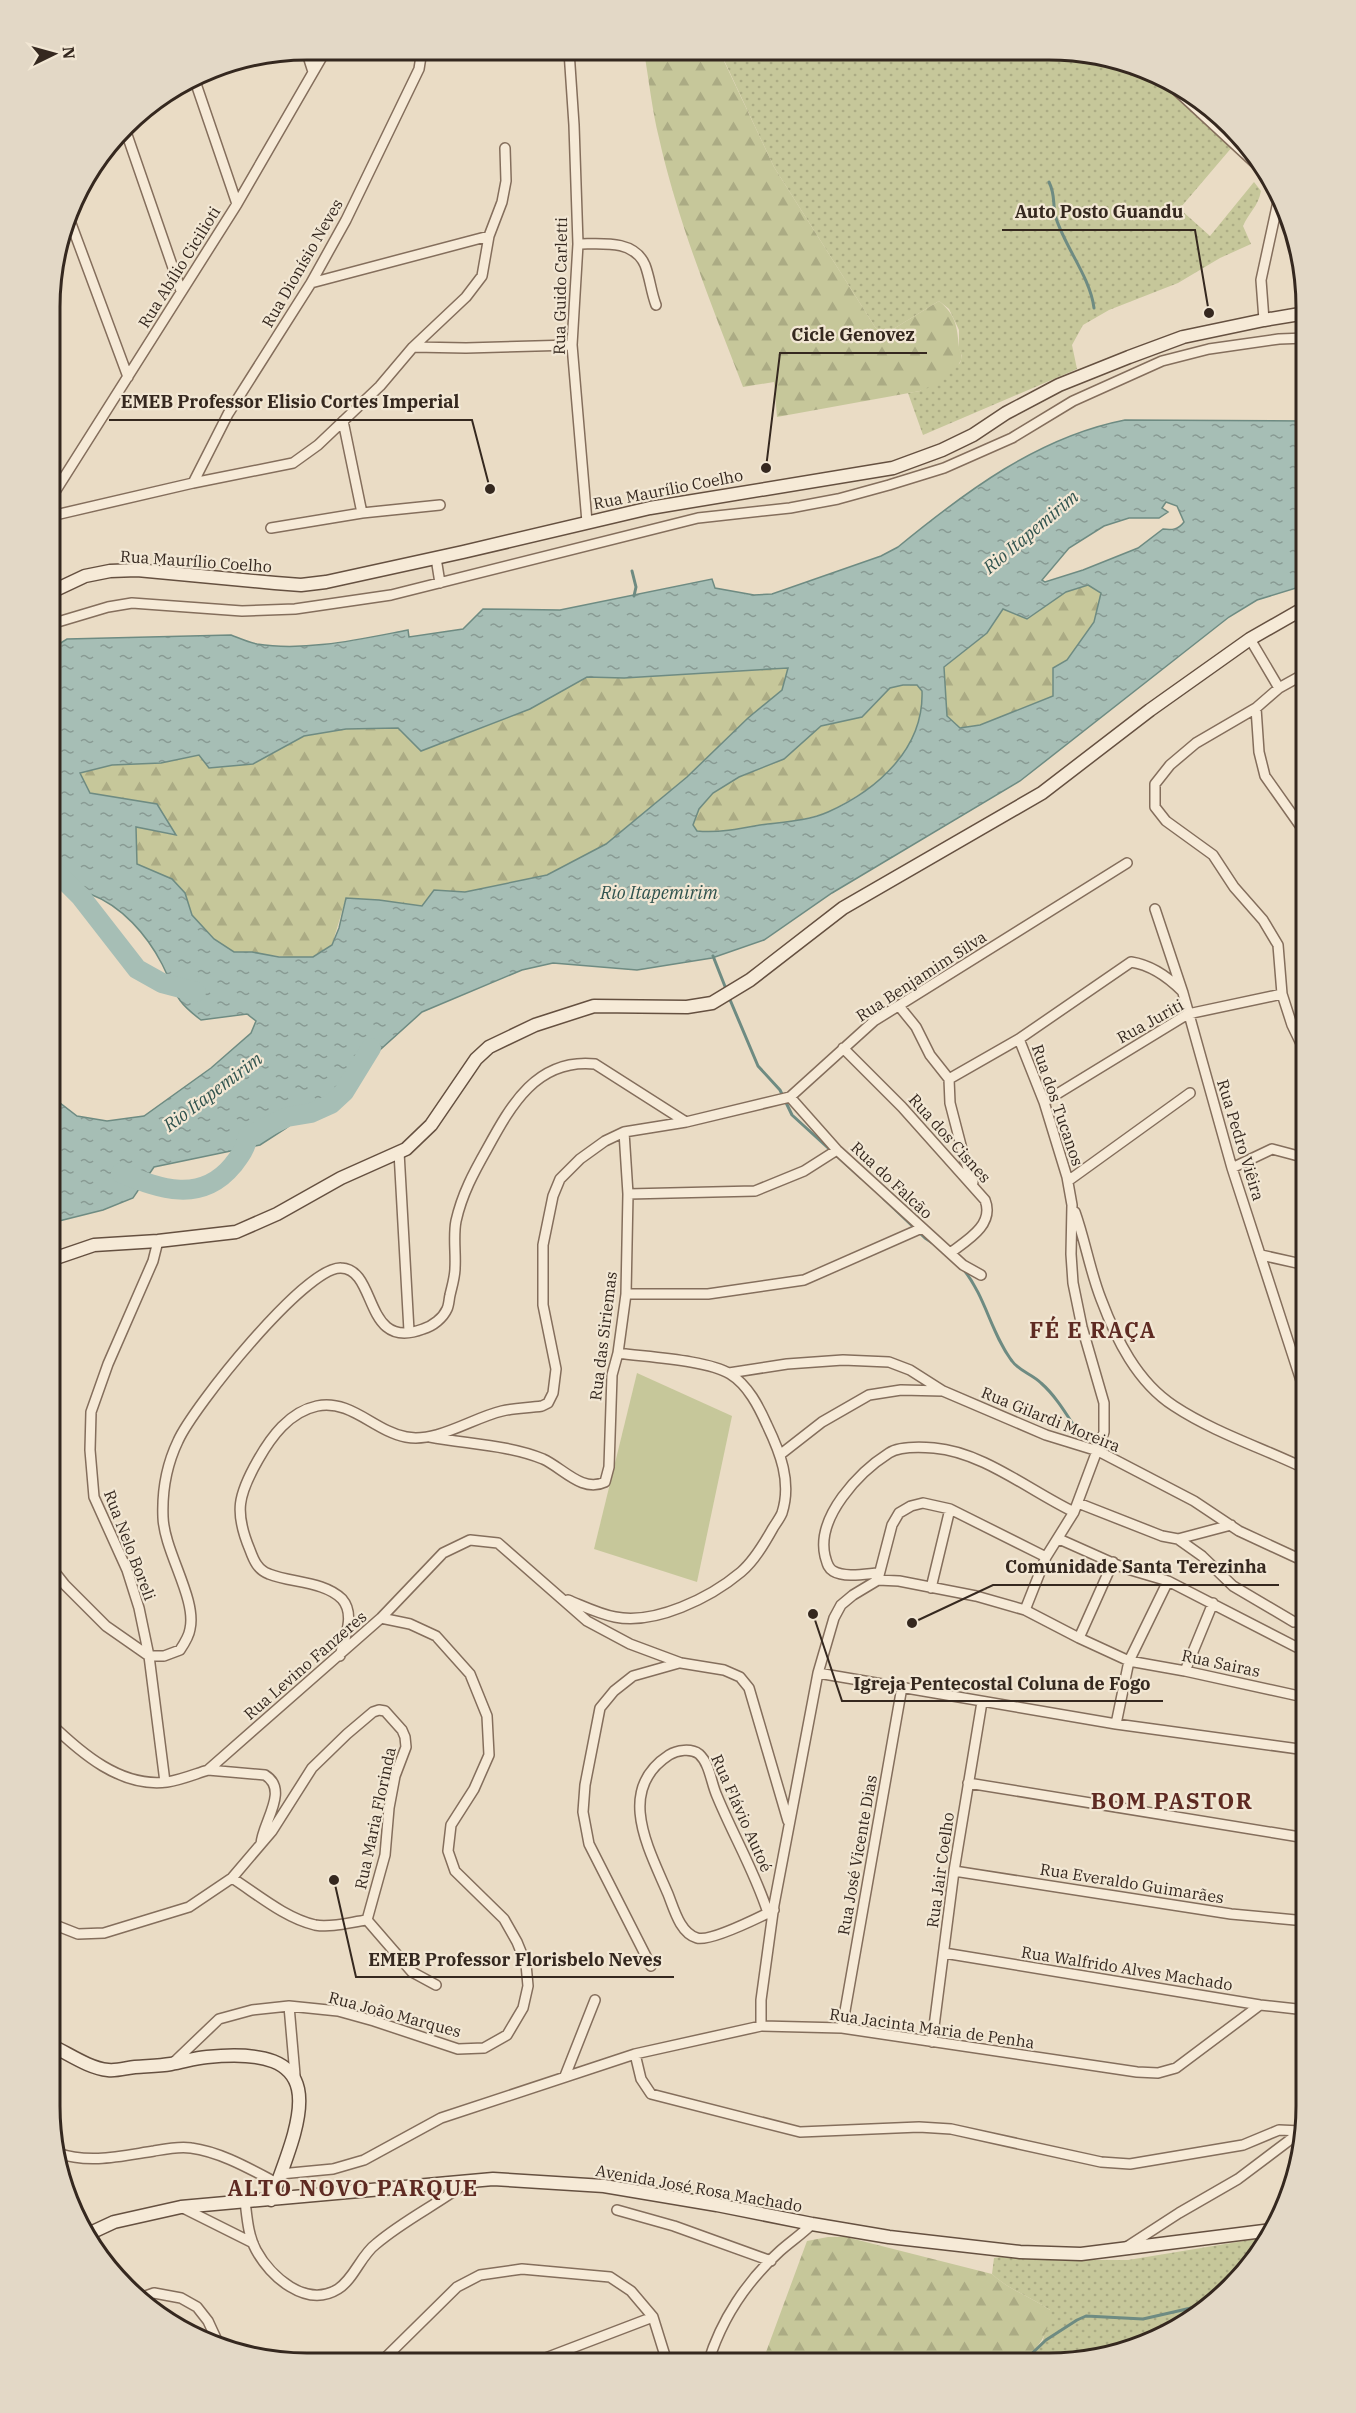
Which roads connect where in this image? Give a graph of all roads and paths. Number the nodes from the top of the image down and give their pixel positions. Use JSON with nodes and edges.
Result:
{"nodes":[{"id":1,"x":309,"y":60,"type":"edge"},
{"id":2,"x":320,"y":60,"type":"edge"},
{"id":3,"x":420,"y":60,"type":"edge"},
{"id":4,"x":570,"y":60,"type":"edge"},
{"id":5,"x":313,"y":72,"type":"junction"},
{"id":6,"x":197,"y":86,"type":"edge"},
{"id":7,"x":1198,"y":111,"type":"edge"},
{"id":8,"x":128,"y":137,"type":"edge"},
{"id":9,"x":1236,"y":146,"type":"edge"},
{"id":10,"x":505,"y":148,"type":"dead end"},
{"id":11,"x":237,"y":204,"type":"junction"},
{"id":12,"x":1276,"y":211,"type":"edge"},
{"id":13,"x":73,"y":228,"type":"edge"},
{"id":14,"x":489,"y":236,"type":"junction"},
{"id":15,"x":578,"y":244,"type":"junction"},
{"id":16,"x":311,"y":283,"type":"junction"},
{"id":17,"x":181,"y":291,"type":"junction"},
{"id":18,"x":656,"y":305,"type":"dead end"},
{"id":19,"x":1296,"y":315,"type":"edge"},
{"id":20,"x":1264,"y":320,"type":"junction"},
{"id":21,"x":1296,"y":338,"type":"edge"},
{"id":22,"x":572,"y":345,"type":"junction"},
{"id":23,"x":413,"y":347,"type":"junction"},
{"id":24,"x":128,"y":377,"type":"junction"},
{"id":25,"x":343,"y":421,"type":"junction"},
{"id":26,"x":193,"y":483,"type":"junction"},
{"id":27,"x":60,"y":484,"type":"edge"},
{"id":28,"x":694,"y":499,"type":"junction"},
{"id":29,"x":440,"y":505,"type":"dead end"},
{"id":30,"x":362,"y":513,"type":"junction"},
{"id":31,"x":60,"y":514,"type":"edge"},
{"id":32,"x":698,"y":518,"type":"junction"},
{"id":33,"x":587,"y":522,"type":"junction"},
{"id":34,"x":271,"y":528,"type":"dead end"},
{"id":35,"x":436,"y":558,"type":"junction"},
{"id":36,"x":440,"y":583,"type":"junction"},
{"id":37,"x":60,"y":588,"type":"edge"},
{"id":38,"x":1296,"y":613,"type":"edge"},
{"id":39,"x":60,"y":621,"type":"edge"},
{"id":40,"x":1250,"y":639,"type":"junction"},
{"id":41,"x":1296,"y":679,"type":"edge"},
{"id":42,"x":1279,"y":688,"type":"junction"},
{"id":43,"x":1256,"y":708,"type":"junction"},
{"id":44,"x":1296,"y":820,"type":"edge"},
{"id":45,"x":1127,"y":863,"type":"dead end"},
{"id":46,"x":1155,"y":909,"type":"dead end"},
{"id":47,"x":1183,"y":993,"type":"junction"},
{"id":48,"x":1282,"y":994,"type":"junction"},
{"id":49,"x":899,"y":1006,"type":"junction"},
{"id":50,"x":1188,"y":1014,"type":"junction"},
{"id":51,"x":1296,"y":1033,"type":"edge"},
{"id":52,"x":1019,"y":1039,"type":"junction"},
{"id":53,"x":843,"y":1048,"type":"junction"},
{"id":54,"x":949,"y":1079,"type":"junction"},
{"id":55,"x":1190,"y":1093,"type":"dead end"},
{"id":56,"x":790,"y":1097,"type":"junction"},
{"id":57,"x":1044,"y":1102,"type":"junction"},
{"id":58,"x":686,"y":1122,"type":"junction"},
{"id":59,"x":624,"y":1132,"type":"junction"},
{"id":60,"x":837,"y":1150,"type":"junction"},
{"id":61,"x":399,"y":1152,"type":"junction"},
{"id":62,"x":1296,"y":1155,"type":"edge"},
{"id":63,"x":1232,"y":1168,"type":"junction"},
{"id":64,"x":1068,"y":1181,"type":"junction"},
{"id":65,"x":975,"y":1188,"type":"junction"},
{"id":66,"x":628,"y":1194,"type":"junction"},
{"id":67,"x":1072,"y":1205,"type":"junction"},
{"id":68,"x":922,"y":1228,"type":"junction"},
{"id":69,"x":158,"y":1241,"type":"junction"},
{"id":70,"x":950,"y":1253,"type":"junction"},
{"id":71,"x":1261,"y":1255,"type":"junction"},
{"id":72,"x":60,"y":1257,"type":"edge"},
{"id":73,"x":1296,"y":1263,"type":"edge"},
{"id":74,"x":981,"y":1275,"type":"dead end"},
{"id":75,"x":626,"y":1294,"type":"junction"},
{"id":76,"x":409,"y":1331,"type":"junction"},
{"id":77,"x":618,"y":1353,"type":"junction"},
{"id":78,"x":1296,"y":1355,"type":"edge"},
{"id":79,"x":729,"y":1373,"type":"junction"},
{"id":80,"x":944,"y":1390,"type":"junction"},
{"id":81,"x":427,"y":1436,"type":"junction"},
{"id":82,"x":1098,"y":1451,"type":"junction"},
{"id":83,"x":781,"y":1454,"type":"junction"},
{"id":84,"x":1296,"y":1465,"type":"edge"},
{"id":85,"x":1076,"y":1507,"type":"junction"},
{"id":86,"x":950,"y":1509,"type":"junction"},
{"id":87,"x":1231,"y":1525,"type":"junction"},
{"id":88,"x":1059,"y":1539,"type":"junction"},
{"id":89,"x":1178,"y":1539,"type":"junction"},
{"id":90,"x":1046,"y":1557,"type":"junction"},
{"id":91,"x":1296,"y":1557,"type":"edge"},
{"id":92,"x":1113,"y":1562,"type":"junction"},
{"id":93,"x":878,"y":1577,"type":"junction"},
{"id":94,"x":60,"y":1579,"type":"edge"},
{"id":95,"x":1168,"y":1581,"type":"junction"},
{"id":96,"x":931,"y":1588,"type":"junction"},
{"id":97,"x":563,"y":1598,"type":"junction"},
{"id":98,"x":1213,"y":1603,"type":"junction"},
{"id":99,"x":1025,"y":1610,"type":"junction"},
{"id":100,"x":381,"y":1618,"type":"junction"},
{"id":101,"x":1294,"y":1622,"type":"dead end"},
{"id":102,"x":1080,"y":1638,"type":"junction"},
{"id":103,"x":1296,"y":1647,"type":"edge"},
{"id":104,"x":150,"y":1656,"type":"junction"},
{"id":105,"x":340,"y":1656,"type":"junction"},
{"id":106,"x":1129,"y":1661,"type":"junction"},
{"id":107,"x":681,"y":1663,"type":"junction"},
{"id":108,"x":1185,"y":1671,"type":"junction"},
{"id":109,"x":818,"y":1673,"type":"junction"},
{"id":110,"x":902,"y":1687,"type":"junction"},
{"id":111,"x":1296,"y":1695,"type":"edge"},
{"id":112,"x":982,"y":1702,"type":"junction"},
{"id":113,"x":1116,"y":1724,"type":"junction"},
{"id":114,"x":60,"y":1733,"type":"edge"},
{"id":115,"x":1296,"y":1749,"type":"edge"},
{"id":116,"x":208,"y":1770,"type":"junction"},
{"id":117,"x":165,"y":1782,"type":"junction"},
{"id":118,"x":968,"y":1783,"type":"junction"},
{"id":119,"x":788,"y":1821,"type":"junction"},
{"id":120,"x":1296,"y":1836,"type":"edge"},
{"id":121,"x":261,"y":1844,"type":"junction"},
{"id":122,"x":954,"y":1871,"type":"junction"},
{"id":123,"x":232,"y":1878,"type":"junction"},
{"id":124,"x":771,"y":1912,"type":"junction"},
{"id":125,"x":367,"y":1920,"type":"junction"},
{"id":126,"x":1296,"y":1920,"type":"edge"},
{"id":127,"x":60,"y":1927,"type":"edge"},
{"id":128,"x":944,"y":1953,"type":"junction"},
{"id":129,"x":651,"y":1966,"type":"dead end"},
{"id":130,"x":436,"y":1985,"type":"dead end"},
{"id":131,"x":596,"y":2000,"type":"dead end"},
{"id":132,"x":1260,"y":2005,"type":"junction"},
{"id":133,"x":289,"y":2006,"type":"junction"},
{"id":134,"x":1296,"y":2009,"type":"edge"},
{"id":135,"x":761,"y":2026,"type":"junction"},
{"id":136,"x":842,"y":2028,"type":"junction"},
{"id":137,"x":932,"y":2042,"type":"junction"},
{"id":138,"x":60,"y":2050,"type":"edge"},
{"id":139,"x":635,"y":2054,"type":"junction"},
{"id":140,"x":172,"y":2064,"type":"junction"},
{"id":141,"x":295,"y":2075,"type":"junction"},
{"id":142,"x":565,"y":2076,"type":"junction"},
{"id":143,"x":1294,"y":2130,"type":"edge"},
{"id":144,"x":1294,"y":2137,"type":"edge"},
{"id":145,"x":65,"y":2155,"type":"edge"},
{"id":146,"x":278,"y":2178,"type":"junction"},
{"id":147,"x":470,"y":2180,"type":"junction"},
{"id":148,"x":271,"y":2200,"type":"junction"},
{"id":149,"x":245,"y":2201,"type":"junction"},
{"id":150,"x":181,"y":2207,"type":"junction"},
{"id":151,"x":617,"y":2210,"type":"dead end"},
{"id":152,"x":812,"y":2224,"type":"junction"},
{"id":153,"x":94,"y":2231,"type":"edge"},
{"id":154,"x":1261,"y":2231,"type":"edge"},
{"id":155,"x":253,"y":2242,"type":"junction"},
{"id":156,"x":1123,"y":2250,"type":"junction"},
{"id":157,"x":771,"y":2261,"type":"junction"},
{"id":158,"x":148,"y":2295,"type":"edge"},
{"id":159,"x":653,"y":2317,"type":"junction"},
{"id":160,"x":214,"y":2334,"type":"edge"},
{"id":161,"x":390,"y":2353,"type":"edge"},
{"id":162,"x":559,"y":2353,"type":"edge"},
{"id":163,"x":665,"y":2353,"type":"edge"},
{"id":164,"x":711,"y":2353,"type":"edge"}],
"edges":[{"from":1,"to":5,"type":"street"},
{"from":2,"to":5,"type":"street","name":"Rua Abílio Cicilioti"},
{"from":3,"to":16,"type":"street","name":"Rua Dionísio Neves"},
{"from":4,"to":15,"type":"street","name":"Rua Guido Carletti"},
{"from":5,"to":11,"type":"street","name":"Rua Abílio Cicilioti"},
{"from":6,"to":11,"type":"street"},
{"from":7,"to":9,"type":"street"},
{"from":8,"to":17,"type":"street"},
{"from":10,"to":14,"type":"street"},
{"from":11,"to":17,"type":"street","name":"Rua Abílio Cicilioti"},
{"from":12,"to":20,"type":"street"},
{"from":13,"to":24,"type":"street"},
{"from":14,"to":16,"type":"street"},
{"from":14,"to":23,"type":"street"},
{"from":15,"to":18,"type":"street"},
{"from":15,"to":22,"type":"street","name":"Rua Guido Carletti"},
{"from":16,"to":26,"type":"street","name":"Rua Dionísio Neves"},
{"from":17,"to":24,"type":"street","name":"Rua Abílio Cicilioti"},
{"from":19,"to":20,"type":"main road","name":"Rua Maurílio Coelho"},
{"from":20,"to":28,"type":"main road","name":"Rua Maurílio Coelho"},
{"from":21,"to":32,"type":"street"},
{"from":22,"to":23,"type":"street"},
{"from":22,"to":33,"type":"street","name":"Rua Guido Carletti"},
{"from":23,"to":25,"type":"street"},
{"from":24,"to":27,"type":"street","name":"Rua Abílio Cicilioti"},
{"from":25,"to":26,"type":"street"},
{"from":25,"to":30,"type":"street"},
{"from":26,"to":31,"type":"street"},
{"from":28,"to":32,"type":"street"},
{"from":28,"to":33,"type":"main road","name":"Rua Maurílio Coelho"},
{"from":29,"to":30,"type":"street"},
{"from":30,"to":34,"type":"street"},
{"from":32,"to":36,"type":"street"},
{"from":33,"to":35,"type":"main road","name":"Rua Maurílio Coelho"},
{"from":35,"to":36,"type":"street"},
{"from":35,"to":37,"type":"main road","name":"Rua Maurílio Coelho"},
{"from":36,"to":39,"type":"street"},
{"from":38,"to":40,"type":"main road"},
{"from":40,"to":42,"type":"street"},
{"from":40,"to":61,"type":"main road"},
{"from":41,"to":42,"type":"street"},
{"from":42,"to":43,"type":"street"},
{"from":43,"to":44,"type":"street"},
{"from":43,"to":48,"type":"street"},
{"from":45,"to":49,"type":"street","name":"Rua Benjamim Silva"},
{"from":46,"to":47,"type":"street","name":"Rua Pedro Viêira"},
{"from":47,"to":50,"type":"street","name":"Rua Pedro Viêira"},
{"from":47,"to":52,"type":"street"},
{"from":48,"to":50,"type":"street","name":"Rua Juriti"},
{"from":48,"to":51,"type":"street"},
{"from":49,"to":53,"type":"street","name":"Rua Benjamim Silva"},
{"from":49,"to":54,"type":"street"},
{"from":50,"to":57,"type":"street","name":"Rua Juriti"},
{"from":50,"to":63,"type":"street","name":"Rua Pedro Viêira"},
{"from":52,"to":54,"type":"street"},
{"from":52,"to":57,"type":"street","name":"Rua dos Tucanos"},
{"from":53,"to":56,"type":"street","name":"Rua Benjamim Silva"},
{"from":53,"to":65,"type":"street","name":"Rua dos Cisnes"},
{"from":54,"to":65,"type":"street"},
{"from":55,"to":64,"type":"street"},
{"from":56,"to":58,"type":"street","name":"Rua Benjamim Silva"},
{"from":56,"to":60,"type":"street","name":"Rua do Falcão"},
{"from":57,"to":64,"type":"street","name":"Rua dos Tucanos"},
{"from":58,"to":59,"type":"street","name":"Rua Benjamim Silva"},
{"from":58,"to":76,"type":"street"},
{"from":59,"to":66,"type":"street","name":"Rua das Siriemas"},
{"from":59,"to":81,"type":"street","name":"Rua Benjamim Silva"},
{"from":60,"to":66,"type":"street"},
{"from":60,"to":68,"type":"street","name":"Rua do Falcão"},
{"from":61,"to":69,"type":"main road"},
{"from":61,"to":76,"type":"street"},
{"from":62,"to":63,"type":"street"},
{"from":63,"to":71,"type":"street","name":"Rua Pedro Viêira"},
{"from":64,"to":67,"type":"street","name":"Rua dos Tucanos"},
{"from":65,"to":70,"type":"street","name":"Rua dos Cisnes"},
{"from":66,"to":75,"type":"street","name":"Rua das Siriemas"},
{"from":67,"to":82,"type":"street"},
{"from":67,"to":84,"type":"street"},
{"from":68,"to":70,"type":"street","name":"Rua do Falcão"},
{"from":68,"to":75,"type":"street"},
{"from":69,"to":72,"type":"main road"},
{"from":69,"to":104,"type":"street","name":"Rua Nelo Boreli"},
{"from":70,"to":74,"type":"street","name":"Rua do Falcão"},
{"from":71,"to":73,"type":"street"},
{"from":71,"to":78,"type":"street","name":"Rua Pedro Viêira"},
{"from":75,"to":77,"type":"street","name":"Rua das Siriemas"},
{"from":76,"to":104,"type":"street"},
{"from":77,"to":79,"type":"street"},
{"from":77,"to":81,"type":"street","name":"Rua das Siriemas"},
{"from":79,"to":80,"type":"street"},
{"from":79,"to":83,"type":"street"},
{"from":80,"to":82,"type":"street","name":"Rua Gilardi Moreira"},
{"from":80,"to":83,"type":"street","name":"Rua Gilardi Moreira"},
{"from":81,"to":105,"type":"street"},
{"from":82,"to":85,"type":"street"},
{"from":82,"to":87,"type":"street","name":"Rua Gilardi Moreira"},
{"from":83,"to":97,"type":"street"},
{"from":85,"to":88,"type":"street"},
{"from":85,"to":89,"type":"street"},
{"from":85,"to":93,"type":"street","name":"Rua Sairas"},
{"from":86,"to":90,"type":"street"},
{"from":86,"to":93,"type":"street"},
{"from":86,"to":96,"type":"street"},
{"from":87,"to":89,"type":"street"},
{"from":87,"to":91,"type":"street","name":"Rua Gilardi Moreira"},
{"from":88,"to":90,"type":"street"},
{"from":88,"to":92,"type":"street"},
{"from":89,"to":101,"type":"street"},
{"from":90,"to":99,"type":"street"},
{"from":92,"to":95,"type":"street"},
{"from":92,"to":102,"type":"street"},
{"from":93,"to":96,"type":"street","name":"Rua Sairas"},
{"from":93,"to":109,"type":"street"},
{"from":94,"to":104,"type":"street"},
{"from":95,"to":98,"type":"street"},
{"from":95,"to":106,"type":"street"},
{"from":96,"to":99,"type":"street","name":"Rua Sairas"},
{"from":97,"to":100,"type":"street","name":"Rua Levino Fanzeres"},
{"from":97,"to":107,"type":"street","name":"Rua Levino Fanzeres"},
{"from":98,"to":103,"type":"street"},
{"from":98,"to":108,"type":"street"},
{"from":99,"to":102,"type":"street","name":"Rua Sairas"},
{"from":100,"to":105,"type":"street","name":"Rua Levino Fanzeres"},
{"from":100,"to":133,"type":"street","name":"Rua João Marques"},
{"from":102,"to":106,"type":"street","name":"Rua Sairas"},
{"from":104,"to":117,"type":"street","name":"Rua Nelo Boreli"},
{"from":105,"to":116,"type":"street","name":"Rua Levino Fanzeres"},
{"from":106,"to":108,"type":"street","name":"Rua Sairas"},
{"from":106,"to":113,"type":"street"},
{"from":107,"to":119,"type":"street"},
{"from":107,"to":129,"type":"street"},
{"from":108,"to":111,"type":"street","name":"Rua Sairas"},
{"from":109,"to":110,"type":"street"},
{"from":109,"to":119,"type":"street"},
{"from":110,"to":112,"type":"street"},
{"from":110,"to":136,"type":"street","name":"Rua José Vicente Dias"},
{"from":112,"to":113,"type":"street"},
{"from":112,"to":118,"type":"street","name":"Rua Jair Coelho"},
{"from":113,"to":115,"type":"street"},
{"from":114,"to":117,"type":"street","name":"Rua Levino Fanzeres"},
{"from":116,"to":117,"type":"street","name":"Rua Levino Fanzeres"},
{"from":116,"to":121,"type":"street"},
{"from":118,"to":120,"type":"street"},
{"from":118,"to":122,"type":"street","name":"Rua Jair Coelho"},
{"from":119,"to":124,"type":"street"},
{"from":121,"to":123,"type":"street","name":"Rua Maria Florinda"},
{"from":121,"to":125,"type":"street","name":"Rua Maria Florinda"},
{"from":122,"to":126,"type":"street","name":"Rua Everaldo Guimarães"},
{"from":122,"to":128,"type":"street","name":"Rua Jair Coelho"},
{"from":123,"to":125,"type":"street"},
{"from":123,"to":127,"type":"street","name":"Rua Maria Florinda"},
{"from":124,"to":124,"type":"street","name":"Rua Flávio Autoé"},
{"from":124,"to":135,"type":"street"},
{"from":125,"to":130,"type":"street"},
{"from":128,"to":132,"type":"street","name":"Rua Walfrido Alves Machado"},
{"from":128,"to":137,"type":"street","name":"Rua Jair Coelho"},
{"from":131,"to":142,"type":"street"},
{"from":132,"to":134,"type":"street","name":"Rua Walfrido Alves Machado"},
{"from":132,"to":137,"type":"street","name":"Rua Jacinta Maria de Penha"},
{"from":133,"to":140,"type":"street","name":"Rua João Marques"},
{"from":133,"to":141,"type":"street"},
{"from":135,"to":136,"type":"street","name":"Rua Jacinta Maria de Penha"},
{"from":135,"to":139,"type":"street","name":"Rua Jacinta Maria de Penha"},
{"from":136,"to":137,"type":"street","name":"Rua Jacinta Maria de Penha"},
{"from":138,"to":140,"type":"main road"},
{"from":139,"to":142,"type":"street","name":"Rua Jacinta Maria de Penha"},
{"from":139,"to":143,"type":"street"},
{"from":140,"to":141,"type":"main road"},
{"from":141,"to":146,"type":"main road"},
{"from":142,"to":146,"type":"street","name":"Rua Jacinta Maria de Penha"},
{"from":144,"to":156,"type":"street"},
{"from":145,"to":146,"type":"street"},
{"from":146,"to":148,"type":"main road"},
{"from":147,"to":148,"type":"main road","name":"Avenida José Rosa Machado"},
{"from":147,"to":152,"type":"main road","name":"Avenida José Rosa Machado"},
{"from":147,"to":155,"type":"street"},
{"from":148,"to":149,"type":"main road","name":"Avenida José Rosa Machado"},
{"from":149,"to":150,"type":"main road","name":"Avenida José Rosa Machado"},
{"from":149,"to":155,"type":"street"},
{"from":150,"to":153,"type":"main road","name":"Avenida José Rosa Machado"},
{"from":150,"to":155,"type":"street"},
{"from":151,"to":157,"type":"street"},
{"from":152,"to":156,"type":"main road","name":"Avenida José Rosa Machado"},
{"from":152,"to":157,"type":"street"},
{"from":154,"to":156,"type":"main road","name":"Avenida José Rosa Machado"},
{"from":157,"to":164,"type":"street"},
{"from":158,"to":160,"type":"street"},
{"from":159,"to":161,"type":"street"},
{"from":159,"to":162,"type":"street"},
{"from":159,"to":163,"type":"street"}]}
